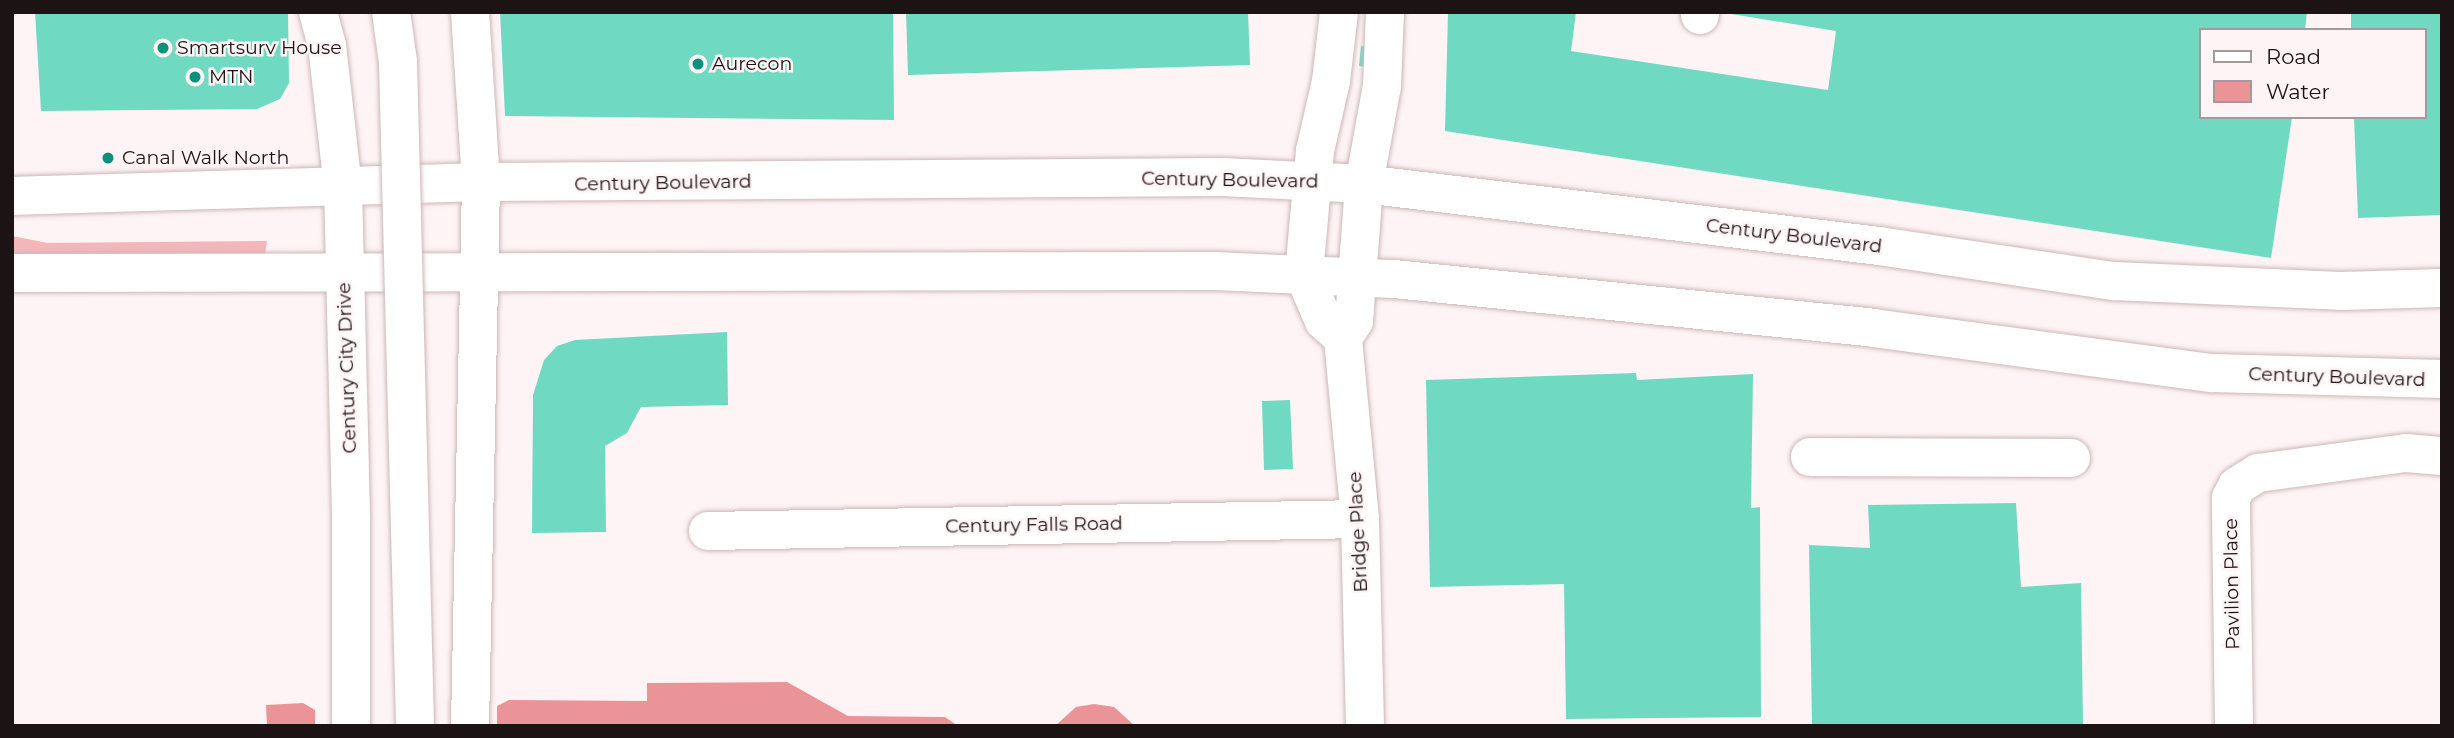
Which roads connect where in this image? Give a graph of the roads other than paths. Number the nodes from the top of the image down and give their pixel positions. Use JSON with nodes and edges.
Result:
{"nodes":[{"id":1,"x":318,"y":12,"type":"edge"},
{"id":2,"x":391,"y":12,"type":"edge"},
{"id":3,"x":470,"y":12,"type":"edge"},
{"id":4,"x":1339,"y":12,"type":"edge"},
{"id":5,"x":1385,"y":12,"type":"edge"},
{"id":6,"x":1312,"y":181,"type":"junction"},
{"id":7,"x":481,"y":182,"type":"junction"},
{"id":8,"x":1364,"y":184,"type":"junction"},
{"id":9,"x":343,"y":187,"type":"junction"},
{"id":10,"x":12,"y":195,"type":"edge"},
{"id":11,"x":479,"y":269,"type":"junction"},
{"id":12,"x":344,"y":271,"type":"junction"},
{"id":13,"x":12,"y":273,"type":"edge"},
{"id":14,"x":1304,"y":275,"type":"junction"},
{"id":15,"x":1356,"y":278,"type":"junction"},
{"id":16,"x":2442,"y":288,"type":"edge"},
{"id":17,"x":1343,"y":338,"type":"junction"},
{"id":18,"x":2442,"y":379,"type":"edge"},
{"id":19,"x":2442,"y":456,"type":"edge"},
{"id":20,"x":1810,"y":457,"type":"dead end"},
{"id":21,"x":2071,"y":458,"type":"dead end"},
{"id":22,"x":1360,"y":519,"type":"junction"},
{"id":23,"x":708,"y":531,"type":"dead end"},
{"id":24,"x":470,"y":712,"type":"edge"},
{"id":25,"x":350,"y":713,"type":"edge"},
{"id":26,"x":1365,"y":725,"type":"edge"},
{"id":27,"x":415,"y":726,"type":"edge"},
{"id":28,"x":2234,"y":726,"type":"edge"}],
"edges":[{"from":1,"to":9,"type":"main road","name":"Century City Drive"},
{"from":2,"to":27,"type":"main road","bridge":true},
{"from":3,"to":7,"type":"main road"},
{"from":4,"to":6,"type":"main road"},
{"from":5,"to":8,"type":"main road","name":"Bridge Place"},
{"from":6,"to":7,"type":"main road","name":"Century Boulevard"},
{"from":6,"to":8,"type":"main road","name":"Century Boulevard"},
{"from":6,"to":14,"type":"main road"},
{"from":7,"to":9,"type":"main road","name":"Century Boulevard"},
{"from":7,"to":11,"type":"main road"},
{"from":8,"to":15,"type":"main road","name":"Bridge Place"},
{"from":8,"to":16,"type":"main road","name":"Century Boulevard"},
{"from":9,"to":10,"type":"main road","name":"Century Boulevard"},
{"from":9,"to":12,"type":"main road","name":"Century City Drive"},
{"from":11,"to":12,"type":"main road","name":"Century Boulevard"},
{"from":11,"to":14,"type":"main road","name":"Century Boulevard"},
{"from":11,"to":24,"type":"main road"},
{"from":12,"to":13,"type":"main road","name":"Century Boulevard"},
{"from":12,"to":25,"type":"main road","name":"Century City Drive"},
{"from":14,"to":15,"type":"main road","name":"Century Boulevard"},
{"from":14,"to":17,"type":"main road"},
{"from":15,"to":17,"type":"main road","name":"Bridge Place"},
{"from":15,"to":18,"type":"main road","name":"Century Boulevard"},
{"from":17,"to":22,"type":"main road","name":"Bridge Place"},
{"from":19,"to":28,"type":"main road","name":"Pavilion Place"},
{"from":20,"to":21,"type":"main road"},
{"from":22,"to":23,"type":"main road","name":"Century Falls Road"},
{"from":22,"to":26,"type":"main road","name":"Bridge Place"}]}
